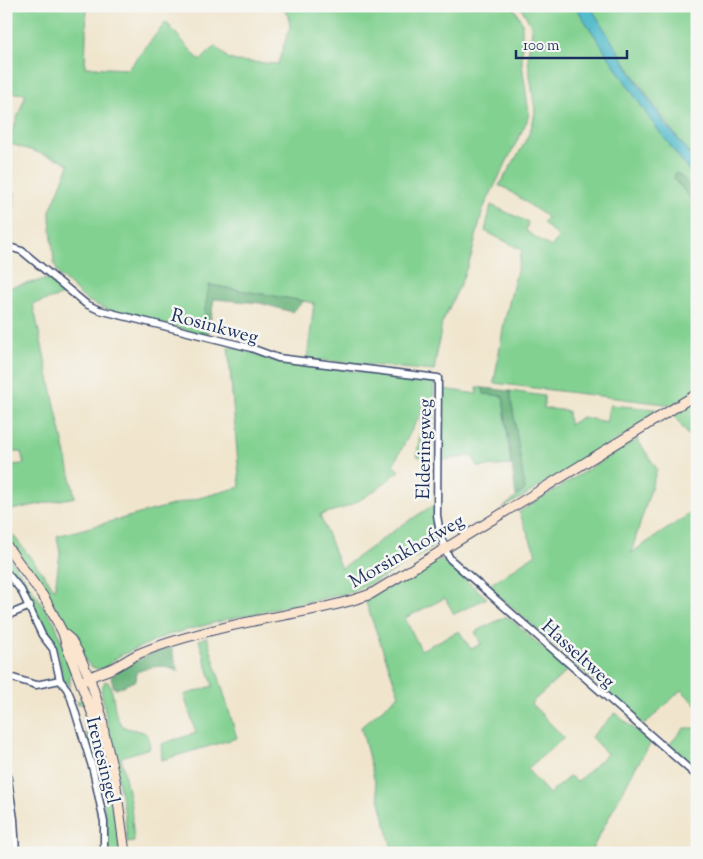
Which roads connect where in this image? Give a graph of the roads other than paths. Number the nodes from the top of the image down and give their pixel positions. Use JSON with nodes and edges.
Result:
{"nodes":[{"id":1,"x":6,"y":246,"type":"edge"},
{"id":2,"x":438,"y":378,"type":"joint"},
{"id":3,"x":697,"y":394,"type":"edge"},
{"id":4,"x":6,"y":545,"type":"edge"},
{"id":5,"x":444,"y":549,"type":"junction"},
{"id":6,"x":6,"y":572,"type":"edge"},
{"id":7,"x":30,"y":606,"type":"junction"},
{"id":8,"x":6,"y":616,"type":"edge"},
{"id":9,"x":64,"y":632,"type":"junction"},
{"id":10,"x":6,"y":679,"type":"edge"},
{"id":11,"x":90,"y":679,"type":"junction"},
{"id":12,"x":60,"y":680,"type":"junction"},
{"id":13,"x":81,"y":683,"type":"junction"},
{"id":14,"x":104,"y":734,"type":"junction"},
{"id":15,"x":6,"y":767,"type":"edge"},
{"id":16,"x":697,"y":776,"type":"edge"},
{"id":17,"x":124,"y":851,"type":"edge"},
{"id":18,"x":16,"y":853,"type":"edge"},
{"id":19,"x":104,"y":853,"type":"edge"}],
"edges":[{"from":1,"to":2,"type":"street","name":"Rosinkweg"},
{"from":2,"to":5,"type":"street","name":"Elderingweg"},
{"from":3,"to":5,"type":"street","name":"Morsinkhofweg"},
{"from":4,"to":9,"type":"street"},
{"from":5,"to":11,"type":"street","name":"Morsinkhofweg"},
{"from":5,"to":16,"type":"street","name":"Hasseltweg"},
{"from":6,"to":7,"type":"street","name":"Irenesingel"},
{"from":7,"to":8,"type":"street"},
{"from":7,"to":12,"type":"street","name":"Irenesingel"},
{"from":9,"to":11,"type":"street"},
{"from":9,"to":13,"type":"street"},
{"from":10,"to":12,"type":"street"},
{"from":11,"to":13,"type":"street","name":"Morsinkhofweg"},
{"from":11,"to":14,"type":"street"},
{"from":12,"to":19,"type":"street","name":"Irenesingel"},
{"from":13,"to":14,"type":"street"},
{"from":14,"to":17,"type":"street"},
{"from":15,"to":18,"type":"street"}]}
